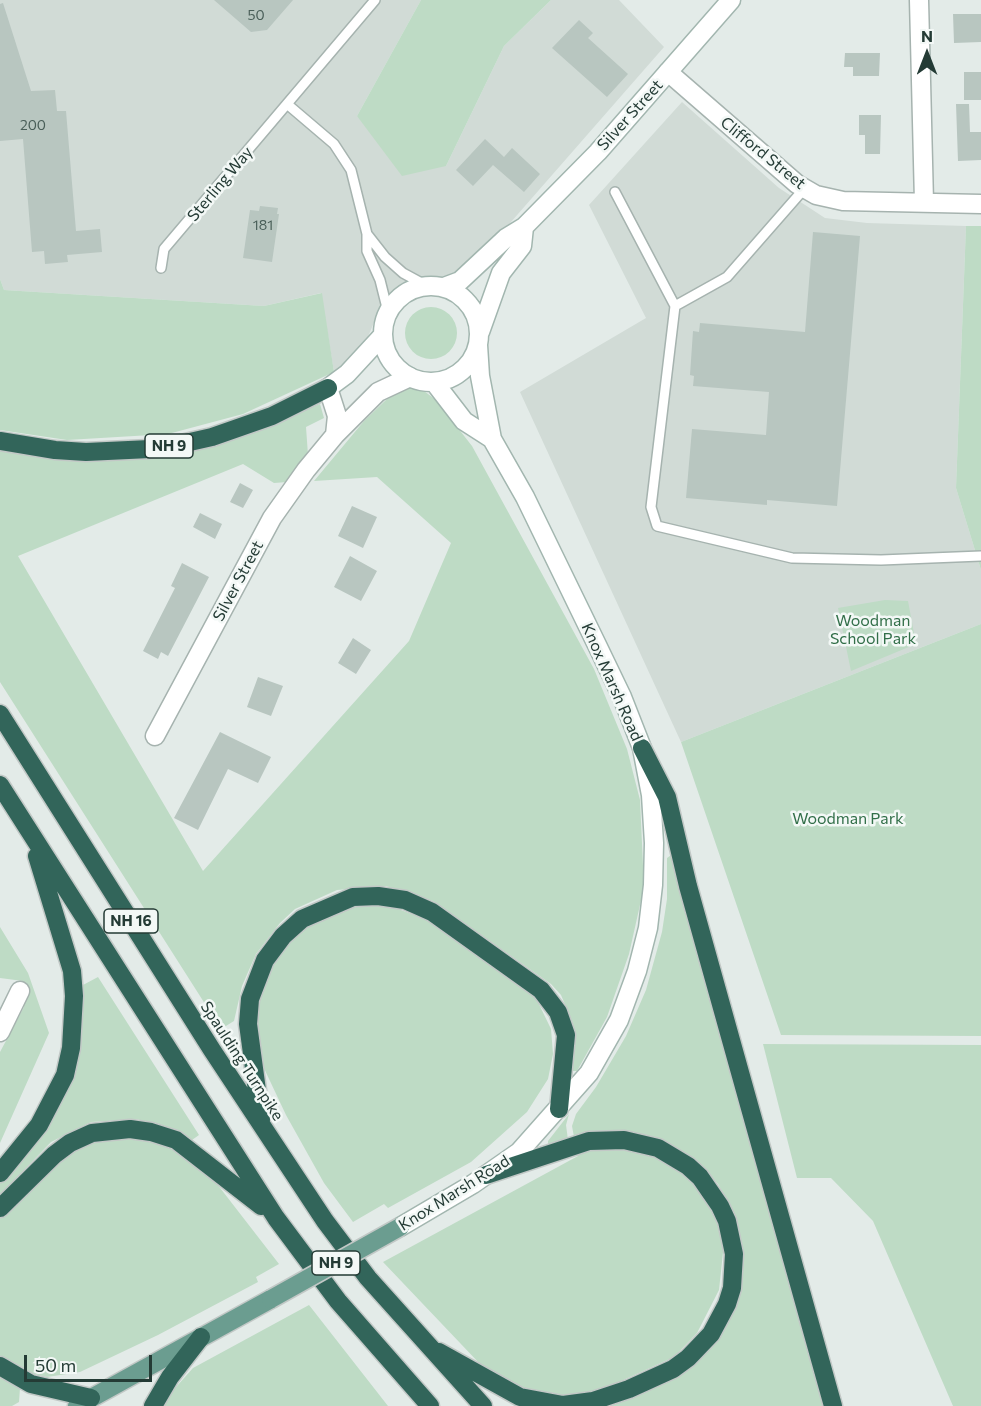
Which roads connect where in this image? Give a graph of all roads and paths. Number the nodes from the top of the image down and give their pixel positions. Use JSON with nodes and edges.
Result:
{"nodes":[{"id":1,"x":375,"y":0,"type":"edge"},
{"id":2,"x":731,"y":0,"type":"edge"},
{"id":3,"x":919,"y":0,"type":"edge"},
{"id":4,"x":668,"y":72,"type":"junction"},
{"id":5,"x":287,"y":104,"type":"junction"},
{"id":6,"x":804,"y":189,"type":"junction"},
{"id":7,"x":615,"y":192,"type":"dead end"},
{"id":8,"x":924,"y":202,"type":"junction"},
{"id":9,"x":981,"y":204,"type":"edge"},
{"id":10,"x":524,"y":227,"type":"junction"},
{"id":11,"x":367,"y":234,"type":"junction"},
{"id":12,"x":161,"y":268,"type":"dead end"},
{"id":13,"x":436,"y":287,"type":"junction"},
{"id":14,"x":675,"y":306,"type":"junction"},
{"id":15,"x":388,"y":312,"type":"junction"},
{"id":16,"x":383,"y":335,"type":"junction"},
{"id":17,"x":479,"y":339,"type":"junction"},
{"id":18,"x":410,"y":377,"type":"junction"},
{"id":19,"x":434,"y":382,"type":"junction"},
{"id":20,"x":328,"y":388,"type":"junction"},
{"id":21,"x":335,"y":435,"type":"junction"},
{"id":22,"x":492,"y":439,"type":"junction"},
{"id":23,"x":0,"y":441,"type":"edge"},
{"id":24,"x":981,"y":556,"type":"edge"},
{"id":25,"x":0,"y":714,"type":"edge"},
{"id":26,"x":155,"y":736,"type":"dead end"},
{"id":27,"x":642,"y":748,"type":"junction"},
{"id":28,"x":0,"y":786,"type":"edge"},
{"id":29,"x":30,"y":833,"type":"junction"},
{"id":30,"x":20,"y":991,"type":"dead end"},
{"id":31,"x":0,"y":1032,"type":"edge"},
{"id":32,"x":559,"y":1109,"type":"junction"},
{"id":33,"x":262,"y":1128,"type":"junction"},
{"id":34,"x":0,"y":1173,"type":"edge"},
{"id":35,"x":486,"y":1175,"type":"junction"},
{"id":36,"x":0,"y":1208,"type":"edge"},
{"id":37,"x":276,"y":1218,"type":"junction"},
{"id":38,"x":201,"y":1337,"type":"junction"},
{"id":39,"x":424,"y":1344,"type":"junction"},
{"id":40,"x":0,"y":1366,"type":"edge"},
{"id":41,"x":410,"y":1385,"type":"junction"},
{"id":42,"x":84,"y":1402,"type":"edge"},
{"id":43,"x":153,"y":1406,"type":"edge"},
{"id":44,"x":417,"y":1406,"type":"edge"},
{"id":45,"x":430,"y":1406,"type":"edge"},
{"id":46,"x":483,"y":1406,"type":"edge"},
{"id":47,"x":833,"y":1406,"type":"edge"}],
"edges":[{"from":1,"to":5,"type":"lane","name":"Sterling Way"},
{"from":2,"to":4,"type":"main road","name":"Silver Street","number":"NH 9"},
{"from":3,"to":8,"type":"main road"},
{"from":4,"to":6,"type":"main road","name":"Clifford Street"},
{"from":4,"to":10,"type":"main road","name":"Silver Street","number":"NH 9"},
{"from":5,"to":11,"type":"lane"},
{"from":5,"to":12,"type":"lane","name":"Sterling Way"},
{"from":6,"to":8,"type":"main road","name":"Clifford Street"},
{"from":6,"to":14,"type":"lane"},
{"from":7,"to":14,"type":"lane"},
{"from":8,"to":9,"type":"main road","name":"Clifford Street"},
{"from":10,"to":13,"type":"main road","name":"Silver Street","number":"NH 9"},
{"from":10,"to":17,"type":"main road","name":"Silver Street","number":"NH 9"},
{"from":11,"to":13,"type":"lane"},
{"from":11,"to":15,"type":"lane"},
{"from":13,"to":15,"type":"main road","number":"NH 9"},
{"from":13,"to":17,"type":"main road","number":"NH 9"},
{"from":14,"to":24,"type":"lane"},
{"from":15,"to":16,"type":"main road"},
{"from":16,"to":18,"type":"main road"},
{"from":16,"to":20,"type":"main road","number":"NH 9"},
{"from":17,"to":19,"type":"main road","number":"NH 9"},
{"from":17,"to":22,"type":"main road","name":"Knox Marsh Road","number":"NH 9"},
{"from":18,"to":19,"type":"main road"},
{"from":18,"to":21,"type":"main road","name":"Silver Street"},
{"from":19,"to":22,"type":"main road","name":"Knox Marsh Road","number":"NH 9"},
{"from":20,"to":21,"type":"main road"},
{"from":20,"to":23,"type":"highway","number":"NH 9"},
{"from":21,"to":26,"type":"main road","name":"Silver Street"},
{"from":22,"to":27,"type":"main road","name":"Knox Marsh Road","number":"NH 9"},
{"from":25,"to":33,"type":"highway","name":"Spaulding Turnpike","number":"NH 16"},
{"from":27,"to":32,"type":"main road","name":"Knox Marsh Road","number":"NH 9"},
{"from":27,"to":47,"type":"highway"},
{"from":28,"to":29,"type":"highway","number":"NH 16"},
{"from":29,"to":34,"type":"highway"},
{"from":29,"to":37,"type":"highway","number":"NH 16"},
{"from":30,"to":31,"type":"main road"},
{"from":32,"to":33,"type":"highway"},
{"from":32,"to":35,"type":"main road","name":"Knox Marsh Road","number":"NH 9"},
{"from":33,"to":39,"type":"highway","name":"Spaulding Turnpike","number":"NH 16"},
{"from":35,"to":38,"type":"main road","name":"Knox Marsh Road","number":"NH 9","bridge":true},
{"from":35,"to":39,"type":"highway"},
{"from":36,"to":37,"type":"highway"},
{"from":37,"to":41,"type":"highway","number":"NH 16"},
{"from":38,"to":42,"type":"main road","name":"Knox Marsh Road","number":"NH 9"},
{"from":38,"to":43,"type":"highway"},
{"from":39,"to":46,"type":"highway","name":"Spaulding Turnpike","number":"NH 16"},
{"from":40,"to":42,"type":"highway"},
{"from":41,"to":44,"type":"highway"},
{"from":41,"to":45,"type":"highway","number":"NH 16"}]}
